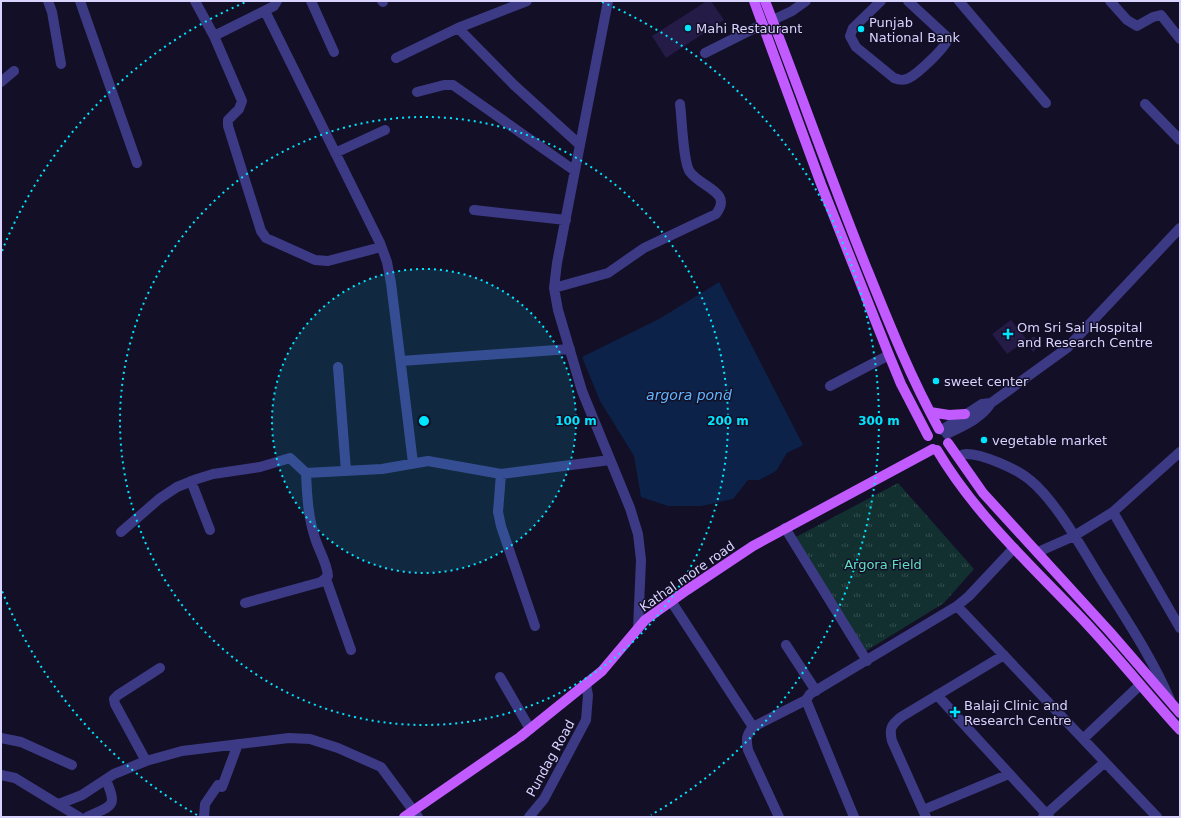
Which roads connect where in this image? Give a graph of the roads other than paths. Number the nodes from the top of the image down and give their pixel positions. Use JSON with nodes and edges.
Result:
{"nodes":[{"id":1,"x":48,"y":1,"type":"edge"},
{"id":2,"x":80,"y":1,"type":"edge"},
{"id":3,"x":195,"y":1,"type":"edge"},
{"id":4,"x":277,"y":1,"type":"edge"},
{"id":5,"x":311,"y":1,"type":"edge"},
{"id":6,"x":527,"y":1,"type":"edge"},
{"id":7,"x":608,"y":1,"type":"edge"},
{"id":8,"x":754,"y":1,"type":"edge"},
{"id":9,"x":765,"y":1,"type":"edge"},
{"id":10,"x":806,"y":1,"type":"edge"},
{"id":11,"x":881,"y":1,"type":"edge"},
{"id":12,"x":908,"y":1,"type":"edge"},
{"id":13,"x":960,"y":1,"type":"edge"},
{"id":14,"x":1110,"y":1,"type":"edge"},
{"id":15,"x":265,"y":11,"type":"junction"},
{"id":16,"x":768,"y":22,"type":"junction"},
{"id":17,"x":458,"y":28,"type":"junction"},
{"id":18,"x":214,"y":36,"type":"junction"},
{"id":19,"x":1180,"y":39,"type":"edge"},
{"id":20,"x":334,"y":52,"type":"dead end"},
{"id":21,"x":705,"y":53,"type":"dead end"},
{"id":22,"x":396,"y":58,"type":"dead end"},
{"id":23,"x":62,"y":64,"type":"dead end"},
{"id":24,"x":14,"y":71,"type":"dead end"},
{"id":25,"x":1,"y":82,"type":"edge"},
{"id":26,"x":417,"y":92,"type":"dead end"},
{"id":27,"x":1046,"y":103,"type":"dead end"},
{"id":28,"x":680,"y":104,"type":"dead end"},
{"id":29,"x":1145,"y":104,"type":"dead end"},
{"id":30,"x":384,"y":130,"type":"dead end"},
{"id":31,"x":1180,"y":140,"type":"edge"},
{"id":32,"x":580,"y":145,"type":"junction"},
{"id":33,"x":336,"y":153,"type":"junction"},
{"id":34,"x":137,"y":164,"type":"dead end"},
{"id":35,"x":575,"y":171,"type":"junction"},
{"id":36,"x":474,"y":210,"type":"dead end"},
{"id":37,"x":566,"y":220,"type":"junction"},
{"id":38,"x":1180,"y":228,"type":"edge"},
{"id":39,"x":381,"y":248,"type":"junction"},
{"id":40,"x":554,"y":288,"type":"junction"},
{"id":41,"x":570,"y":349,"type":"junction"},
{"id":42,"x":889,"y":355,"type":"junction"},
{"id":43,"x":401,"y":361,"type":"junction"},
{"id":44,"x":338,"y":367,"type":"dead end"},
{"id":45,"x":830,"y":386,"type":"dead end"},
{"id":46,"x":991,"y":403,"type":"junction"},
{"id":47,"x":930,"y":412,"type":"junction"},
{"id":48,"x":965,"y":414,"type":"junction"},
{"id":49,"x":944,"y":434,"type":"junction"},
{"id":50,"x":928,"y":436,"type":"junction"},
{"id":51,"x":935,"y":450,"type":"junction"},
{"id":52,"x":1180,"y":452,"type":"edge"},
{"id":53,"x":958,"y":457,"type":"junction"},
{"id":54,"x":610,"y":460,"type":"junction"},
{"id":55,"x":413,"y":463,"type":"junction"},
{"id":56,"x":346,"y":472,"type":"junction"},
{"id":57,"x":306,"y":474,"type":"junction"},
{"id":58,"x":501,"y":474,"type":"junction"},
{"id":59,"x":191,"y":481,"type":"junction"},
{"id":60,"x":1113,"y":512,"type":"junction"},
{"id":61,"x":785,"y":528,"type":"junction"},
{"id":62,"x":210,"y":530,"type":"dead end"},
{"id":63,"x":121,"y":532,"type":"dead end"},
{"id":64,"x":1074,"y":536,"type":"junction"},
{"id":65,"x":1014,"y":548,"type":"junction"},
{"id":66,"x":1038,"y":552,"type":"junction"},
{"id":67,"x":326,"y":579,"type":"junction"},
{"id":68,"x":671,"y":601,"type":"junction"},
{"id":69,"x":245,"y":603,"type":"dead end"},
{"id":70,"x":957,"y":606,"type":"junction"},
{"id":71,"x":535,"y":626,"type":"dead end"},
{"id":72,"x":1180,"y":628,"type":"edge"},
{"id":73,"x":638,"y":629,"type":"junction"},
{"id":74,"x":786,"y":644,"type":"dead end"},
{"id":75,"x":351,"y":650,"type":"dead end"},
{"id":76,"x":1004,"y":655,"type":"junction"},
{"id":77,"x":867,"y":661,"type":"junction"},
{"id":78,"x":160,"y":668,"type":"dead end"},
{"id":79,"x":500,"y":676,"type":"dead end"},
{"id":80,"x":586,"y":685,"type":"junction"},
{"id":81,"x":1140,"y":685,"type":"junction"},
{"id":82,"x":816,"y":691,"type":"junction"},
{"id":83,"x":937,"y":695,"type":"junction"},
{"id":84,"x":806,"y":700,"type":"junction"},
{"id":85,"x":1171,"y":702,"type":"junction"},
{"id":86,"x":1180,"y":713,"type":"edge"},
{"id":87,"x":753,"y":727,"type":"junction"},
{"id":88,"x":530,"y":729,"type":"junction"},
{"id":89,"x":1180,"y":730,"type":"edge"},
{"id":90,"x":1,"y":738,"type":"edge"},
{"id":91,"x":1083,"y":739,"type":"junction"},
{"id":92,"x":238,"y":744,"type":"junction"},
{"id":93,"x":146,"y":761,"type":"junction"},
{"id":94,"x":1106,"y":762,"type":"junction"},
{"id":95,"x":72,"y":765,"type":"dead end"},
{"id":96,"x":1009,"y":774,"type":"junction"},
{"id":97,"x":1,"y":775,"type":"edge"},
{"id":98,"x":106,"y":780,"type":"junction"},
{"id":99,"x":59,"y":804,"type":"junction"},
{"id":100,"x":924,"y":813,"type":"edge"},
{"id":101,"x":411,"y":815,"type":"edge"},
{"id":102,"x":1046,"y":816,"type":"edge"},
{"id":103,"x":79,"y":817,"type":"edge"},
{"id":104,"x":87,"y":817,"type":"edge"},
{"id":105,"x":204,"y":817,"type":"edge"},
{"id":106,"x":529,"y":817,"type":"edge"},
{"id":107,"x":779,"y":817,"type":"edge"},
{"id":108,"x":854,"y":817,"type":"edge"},
{"id":109,"x":1157,"y":817,"type":"edge"}],
"edges":[{"from":1,"to":23,"type":"street"},
{"from":2,"to":34,"type":"street"},
{"from":3,"to":18,"type":"street"},
{"from":4,"to":15,"type":"street"},
{"from":5,"to":20,"type":"street"},
{"from":6,"to":17,"type":"street"},
{"from":7,"to":32,"type":"street"},
{"from":8,"to":16,"type":"main road"},
{"from":9,"to":16,"type":"main road"},
{"from":10,"to":16,"type":"street"},
{"from":11,"to":12,"type":"street"},
{"from":13,"to":27,"type":"street"},
{"from":14,"to":19,"type":"street"},
{"from":15,"to":18,"type":"street"},
{"from":15,"to":33,"type":"street"},
{"from":16,"to":21,"type":"street"},
{"from":16,"to":42,"type":"main road"},
{"from":16,"to":47,"type":"main road"},
{"from":17,"to":22,"type":"street"},
{"from":17,"to":32,"type":"street"},
{"from":18,"to":39,"type":"street"},
{"from":24,"to":25,"type":"street"},
{"from":26,"to":35,"type":"street"},
{"from":28,"to":40,"type":"street"},
{"from":29,"to":31,"type":"street"},
{"from":30,"to":33,"type":"street"},
{"from":32,"to":35,"type":"street"},
{"from":33,"to":39,"type":"street"},
{"from":35,"to":37,"type":"street"},
{"from":36,"to":37,"type":"street"},
{"from":37,"to":40,"type":"street"},
{"from":38,"to":46,"type":"street"},
{"from":39,"to":43,"type":"street"},
{"from":40,"to":41,"type":"street"},
{"from":41,"to":43,"type":"street"},
{"from":41,"to":54,"type":"street"},
{"from":42,"to":45,"type":"street"},
{"from":42,"to":50,"type":"main road"},
{"from":43,"to":55,"type":"street"},
{"from":44,"to":56,"type":"street"},
{"from":46,"to":48,"type":"street"},
{"from":46,"to":49,"type":"street"},
{"from":47,"to":48,"type":"main road"},
{"from":47,"to":49,"type":"main road"},
{"from":48,"to":49,"type":"street"},
{"from":49,"to":50,"type":"main road"},
{"from":49,"to":51,"type":"main road"},
{"from":49,"to":53,"type":"main road"},
{"from":50,"to":51,"type":"main road"},
{"from":51,"to":61,"type":"main road","name":"Kathal more road"},
{"from":51,"to":65,"type":"main road"},
{"from":52,"to":60,"type":"street"},
{"from":53,"to":64,"type":"street"},
{"from":53,"to":66,"type":"main road"},
{"from":54,"to":58,"type":"street"},
{"from":54,"to":73,"type":"street"},
{"from":55,"to":56,"type":"street"},
{"from":55,"to":58,"type":"street"},
{"from":56,"to":57,"type":"street"},
{"from":57,"to":59,"type":"street"},
{"from":57,"to":67,"type":"street"},
{"from":58,"to":71,"type":"street"},
{"from":59,"to":62,"type":"street"},
{"from":59,"to":63,"type":"street"},
{"from":60,"to":64,"type":"street"},
{"from":60,"to":72,"type":"street"},
{"from":61,"to":68,"type":"main road","name":"Kathal more road"},
{"from":61,"to":77,"type":"street"},
{"from":64,"to":66,"type":"street"},
{"from":64,"to":85,"type":"street"},
{"from":65,"to":70,"type":"street"},
{"from":65,"to":81,"type":"main road"},
{"from":66,"to":85,"type":"main road"},
{"from":67,"to":69,"type":"street"},
{"from":67,"to":75,"type":"street"},
{"from":68,"to":73,"type":"main road","name":"Kathal more road"},
{"from":68,"to":87,"type":"street"},
{"from":70,"to":76,"type":"street"},
{"from":70,"to":77,"type":"street"},
{"from":73,"to":80,"type":"main road","name":"Kathal more road"},
{"from":74,"to":82,"type":"street"},
{"from":76,"to":83,"type":"street"},
{"from":76,"to":91,"type":"street"},
{"from":77,"to":82,"type":"street"},
{"from":78,"to":93,"type":"street"},
{"from":79,"to":88,"type":"street"},
{"from":80,"to":88,"type":"main road","name":"Kathal more road"},
{"from":80,"to":106,"type":"street","name":"Pundag Road"},
{"from":81,"to":89,"type":"main road"},
{"from":81,"to":91,"type":"street"},
{"from":82,"to":84,"type":"street"},
{"from":83,"to":96,"type":"street"},
{"from":83,"to":100,"type":"street"},
{"from":84,"to":87,"type":"street"},
{"from":84,"to":108,"type":"street"},
{"from":85,"to":86,"type":"main road"},
{"from":87,"to":107,"type":"street"},
{"from":88,"to":101,"type":"main road","name":"Kathal more road"},
{"from":90,"to":95,"type":"street"},
{"from":91,"to":94,"type":"street"},
{"from":92,"to":93,"type":"street"},
{"from":92,"to":101,"type":"street"},
{"from":92,"to":105,"type":"street"},
{"from":93,"to":98,"type":"street"},
{"from":94,"to":102,"type":"street"},
{"from":94,"to":109,"type":"street"},
{"from":96,"to":100,"type":"street"},
{"from":96,"to":102,"type":"street"},
{"from":97,"to":99,"type":"street"},
{"from":98,"to":99,"type":"street"},
{"from":98,"to":104,"type":"street"},
{"from":99,"to":103,"type":"street"}]}
